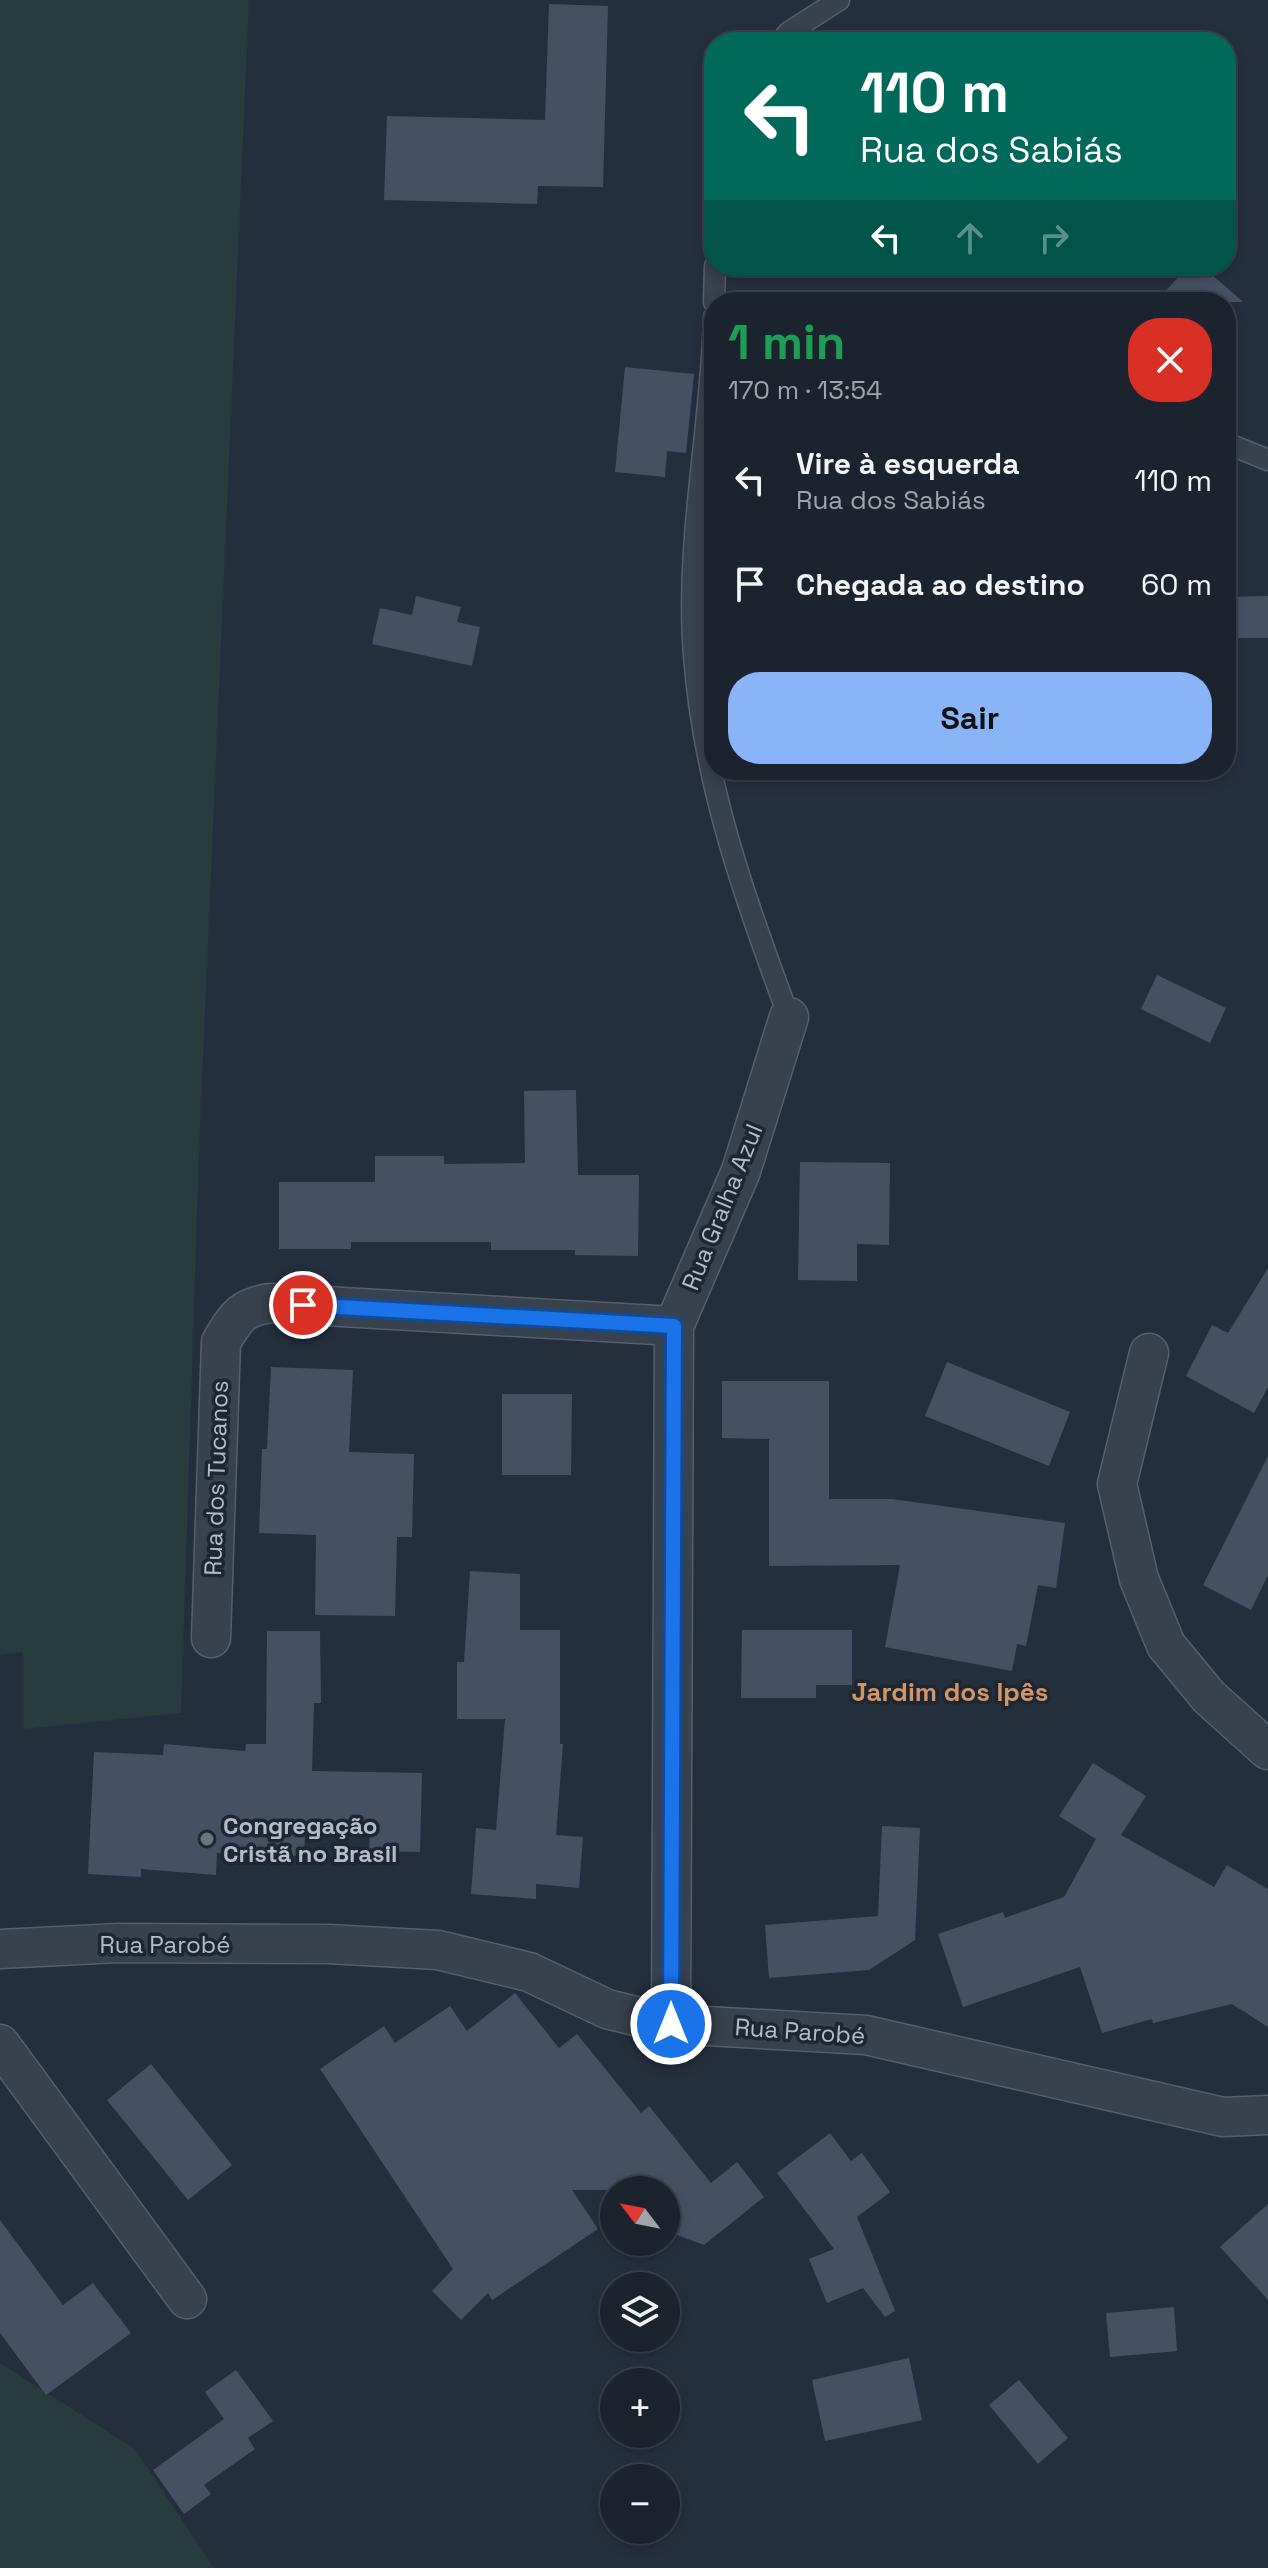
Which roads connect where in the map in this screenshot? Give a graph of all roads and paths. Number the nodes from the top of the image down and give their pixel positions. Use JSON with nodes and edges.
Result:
{"nodes":[{"id":1,"x":839,"y":0,"type":"edge"},
{"id":2,"x":789,"y":32,"type":"edge"},
{"id":3,"x":704,"y":427,"type":"edge"},
{"id":4,"x":1236,"y":447,"type":"edge"},
{"id":5,"x":1268,"y":460,"type":"edge"},
{"id":6,"x":704,"y":732,"type":"edge"},
{"id":7,"x":712,"y":780,"type":"edge"},
{"id":8,"x":789,"y":1017,"type":"joint"},
{"id":9,"x":674,"y":1326,"type":"junction"},
{"id":10,"x":1149,"y":1353,"type":"dead end"},
{"id":11,"x":211,"y":1638,"type":"dead end"},
{"id":12,"x":1268,"y":1750,"type":"edge"},
{"id":13,"x":0,"y":1949,"type":"edge"},
{"id":14,"x":671,"y":2024,"type":"junction"},
{"id":15,"x":0,"y":2044,"type":"edge"},
{"id":16,"x":1268,"y":2115,"type":"edge"},
{"id":17,"x":187,"y":2299,"type":"dead end"}],
"edges":[{"from":1,"to":2,"type":"lane"},
{"from":3,"to":6,"type":"lane"},
{"from":4,"to":5,"type":"lane"},
{"from":7,"to":8,"type":"lane"},
{"from":8,"to":9,"type":"street","name":"Rua Gralha Azul"},
{"from":9,"to":11,"type":"street","name":"Rua dos Tucanos"},
{"from":9,"to":14,"type":"street","name":"Rua Gralha Azul"},
{"from":10,"to":12,"type":"street"},
{"from":13,"to":14,"type":"street","name":"Rua Parobé"},
{"from":14,"to":16,"type":"street","name":"Rua Parobé"},
{"from":15,"to":17,"type":"street"}]}
